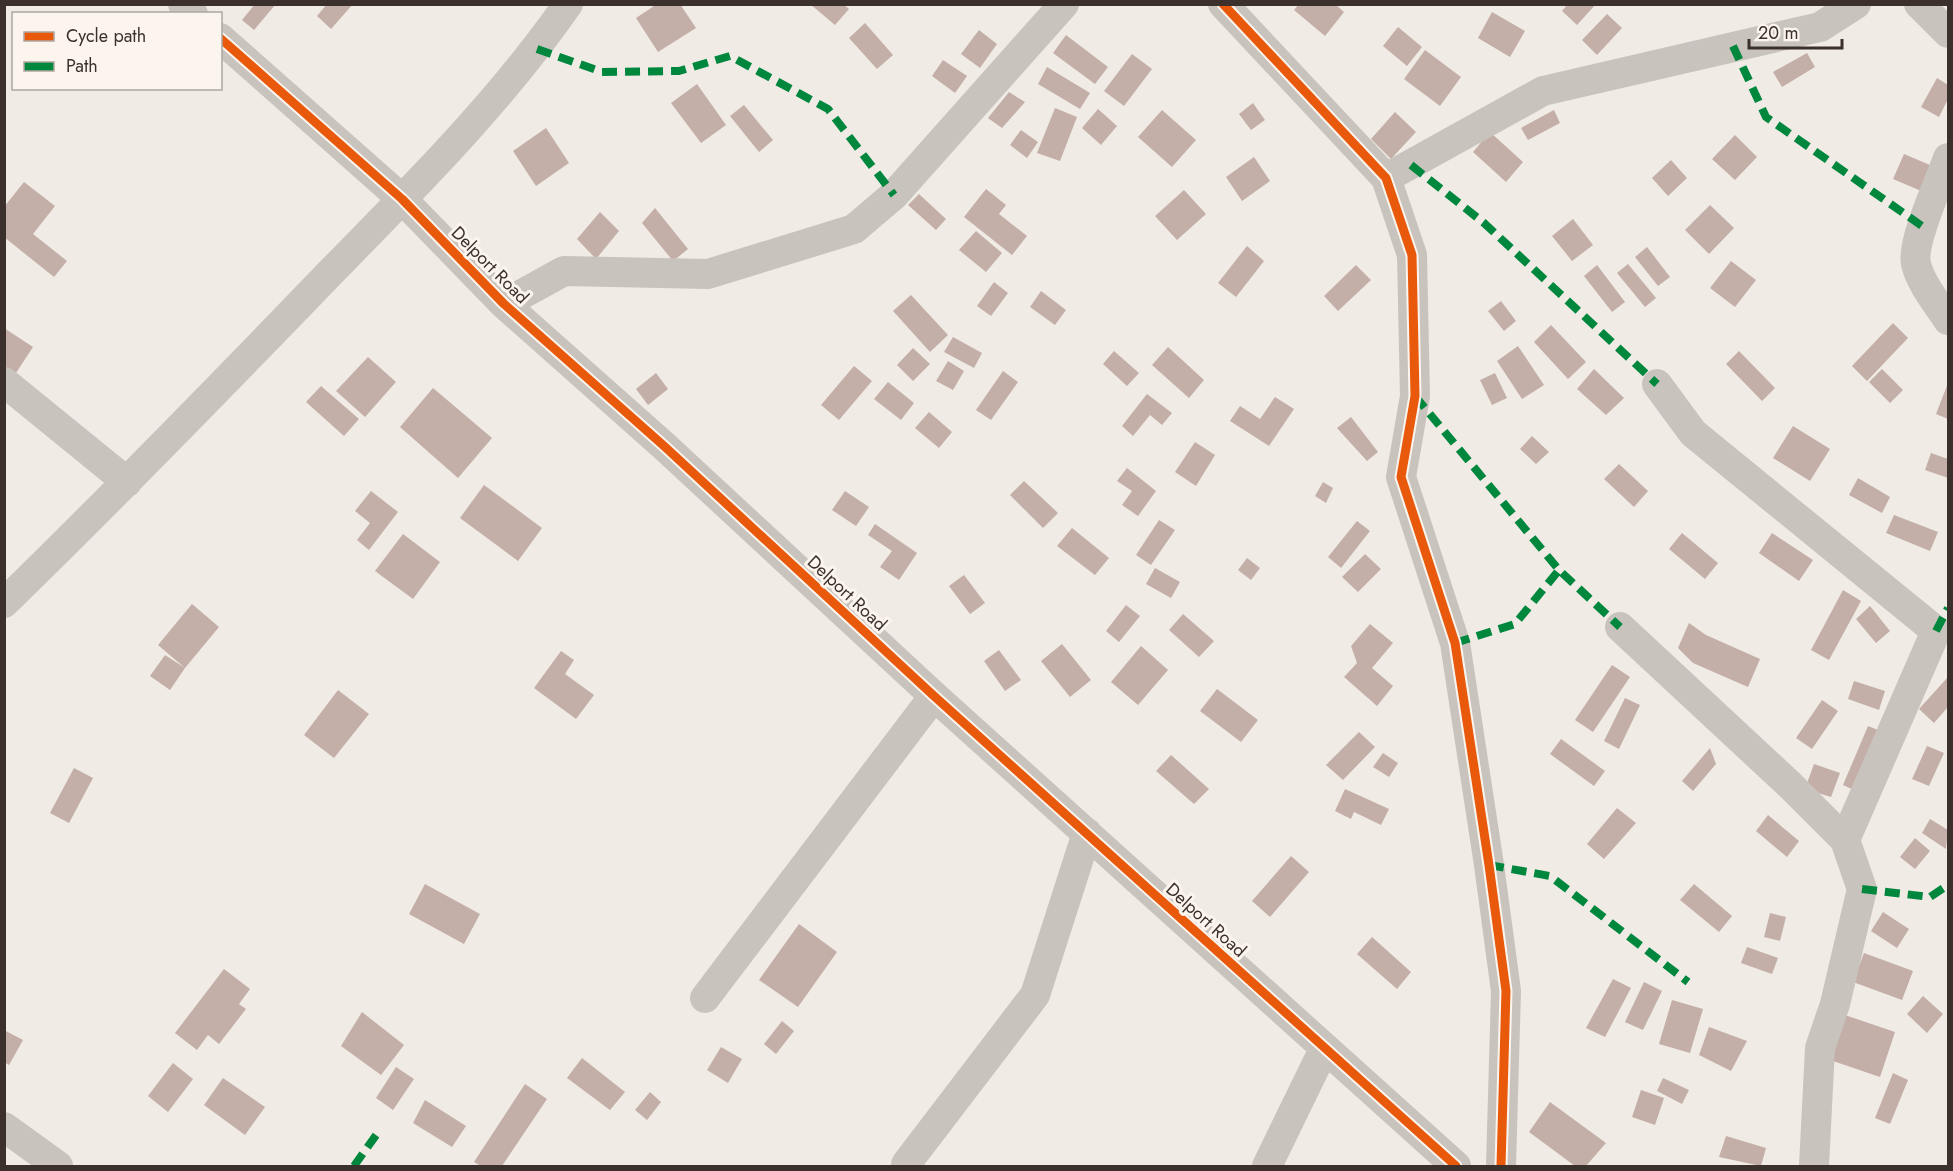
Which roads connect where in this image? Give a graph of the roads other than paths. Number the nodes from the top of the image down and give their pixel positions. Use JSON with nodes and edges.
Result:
{"nodes":[{"id":1,"x":568,"y":4,"type":"edge"},
{"id":2,"x":1064,"y":4,"type":"edge"},
{"id":3,"x":1223,"y":4,"type":"edge"},
{"id":4,"x":1856,"y":4,"type":"edge"},
{"id":5,"x":1919,"y":4,"type":"edge"},
{"id":6,"x":1948,"y":33,"type":"edge"},
{"id":7,"x":222,"y":40,"type":"edge"},
{"id":8,"x":1948,"y":158,"type":"edge"},
{"id":9,"x":1386,"y":178,"type":"junction"},
{"id":10,"x":402,"y":199,"type":"junction"},
{"id":11,"x":504,"y":304,"type":"junction"},
{"id":12,"x":1948,"y":320,"type":"edge"},
{"id":13,"x":4,"y":382,"type":"edge"},
{"id":14,"x":1657,"y":384,"type":"dead end"},
{"id":15,"x":127,"y":482,"type":"junction"},
{"id":16,"x":4,"y":603,"type":"edge"},
{"id":17,"x":1620,"y":627,"type":"dead end"},
{"id":18,"x":934,"y":696,"type":"junction"},
{"id":19,"x":1087,"y":833,"type":"junction"},
{"id":20,"x":1845,"y":840,"type":"junction"},
{"id":21,"x":705,"y":998,"type":"dead end"},
{"id":22,"x":1324,"y":1049,"type":"junction"},
{"id":23,"x":4,"y":1128,"type":"edge"},
{"id":24,"x":906,"y":1164,"type":"dead end"},
{"id":25,"x":58,"y":1167,"type":"edge"},
{"id":26,"x":1267,"y":1167,"type":"edge"},
{"id":27,"x":1456,"y":1167,"type":"edge"},
{"id":28,"x":1501,"y":1167,"type":"edge"},
{"id":29,"x":1814,"y":1167,"type":"edge"}],
"edges":[{"from":1,"to":10,"type":"street"},
{"from":2,"to":11,"type":"street"},
{"from":3,"to":9,"type":"street"},
{"from":4,"to":9,"type":"street"},
{"from":5,"to":6,"type":"street"},
{"from":7,"to":10,"type":"street","name":"Delport Road"},
{"from":8,"to":12,"type":"street"},
{"from":9,"to":28,"type":"street"},
{"from":10,"to":11,"type":"street","name":"Delport Road"},
{"from":10,"to":15,"type":"street"},
{"from":11,"to":18,"type":"street","name":"Delport Road"},
{"from":13,"to":15,"type":"street"},
{"from":14,"to":20,"type":"street"},
{"from":15,"to":16,"type":"street"},
{"from":17,"to":20,"type":"street"},
{"from":18,"to":19,"type":"street","name":"Delport Road"},
{"from":18,"to":21,"type":"street"},
{"from":19,"to":22,"type":"street","name":"Delport Road"},
{"from":19,"to":24,"type":"street"},
{"from":20,"to":29,"type":"street"},
{"from":22,"to":26,"type":"street"},
{"from":22,"to":27,"type":"street","name":"Delport Road"},
{"from":23,"to":25,"type":"street"}]}
